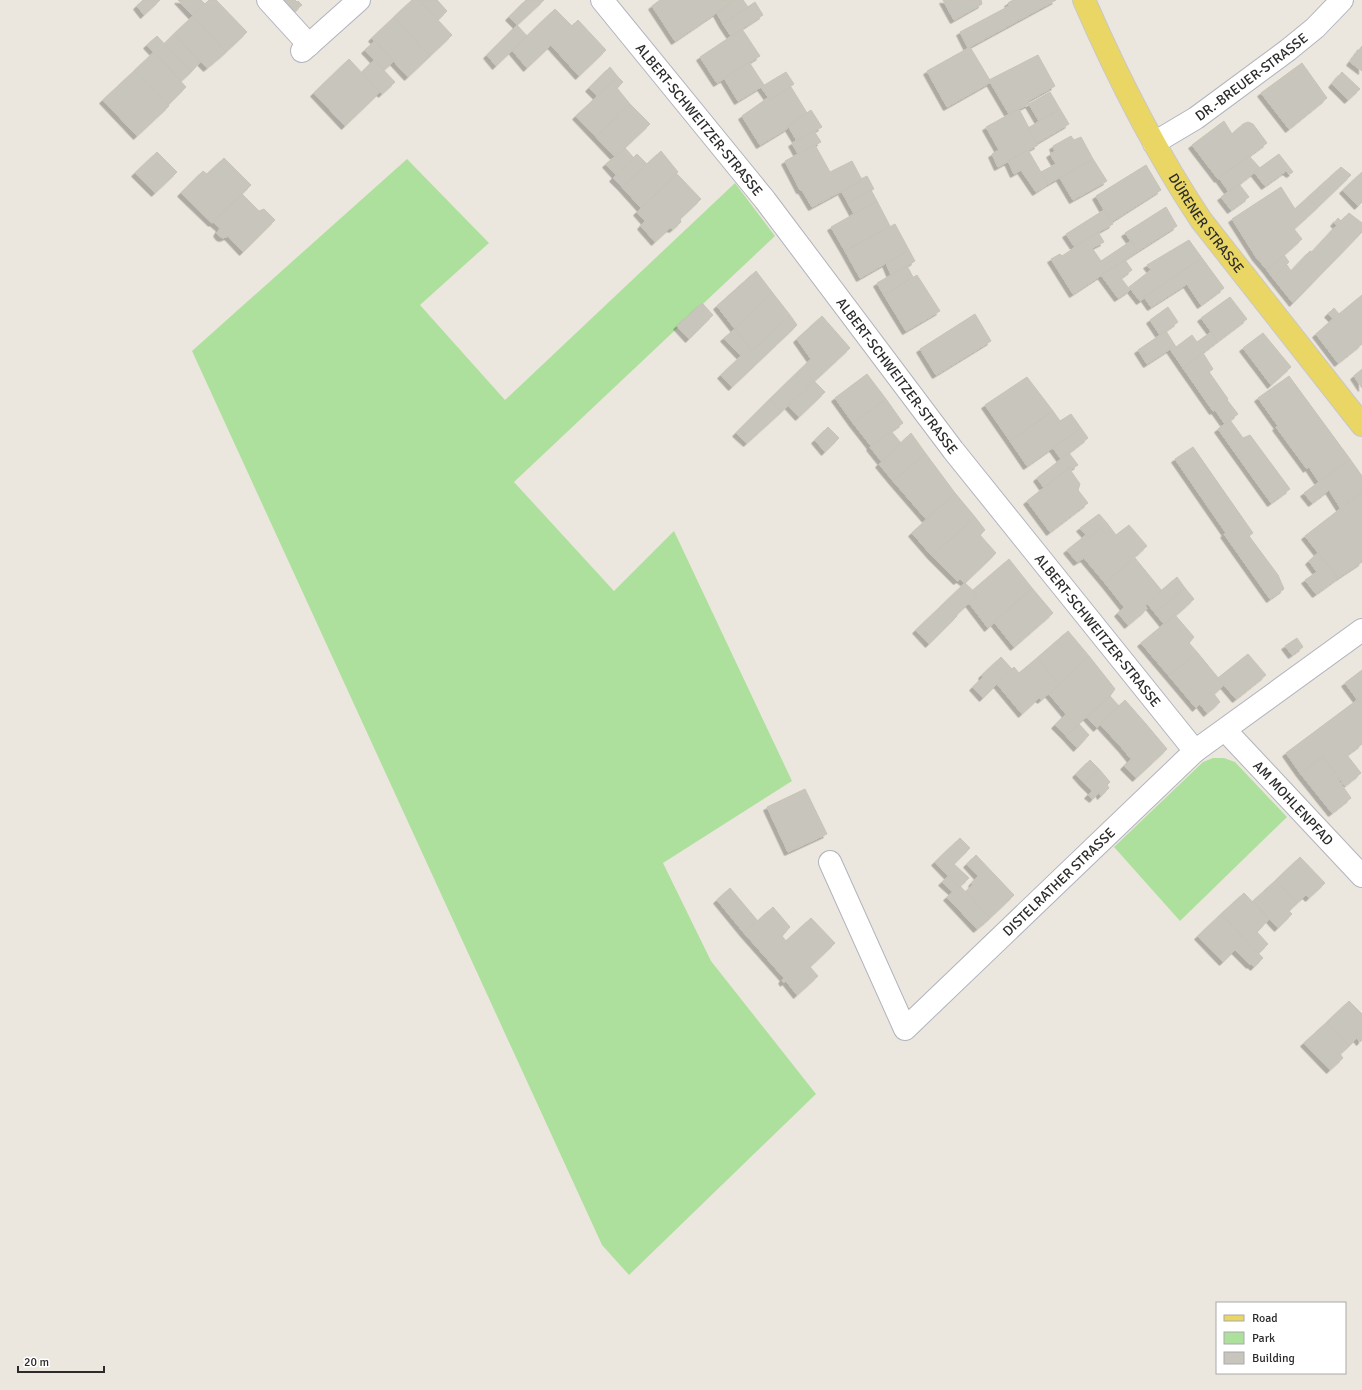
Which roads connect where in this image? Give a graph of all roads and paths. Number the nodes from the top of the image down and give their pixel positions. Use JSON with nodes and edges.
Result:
{"nodes":[{"id":1,"x":268,"y":0,"type":"edge"},
{"id":2,"x":359,"y":0,"type":"edge"},
{"id":3,"x":602,"y":0,"type":"edge"},
{"id":4,"x":1084,"y":0,"type":"edge"},
{"id":5,"x":1342,"y":0,"type":"edge"},
{"id":6,"x":1154,"y":143,"type":"junction"},
{"id":7,"x":1362,"y":425,"type":"edge"},
{"id":8,"x":1362,"y":630,"type":"edge"},
{"id":9,"x":1225,"y":730,"type":"junction"},
{"id":10,"x":1195,"y":751,"type":"junction"},
{"id":11,"x":830,"y":862,"type":"dead end"},
{"id":12,"x":1362,"y":876,"type":"edge"}],
"edges":[{"from":1,"to":2,"type":"street"},
{"from":3,"to":10,"type":"street","name":"ALBERT-SCHWEITZER-STRASSE"},
{"from":4,"to":6,"type":"main road","name":"DÜRENER STRASSE"},
{"from":5,"to":6,"type":"street","name":"DR.-BREUER-STRASSE"},
{"from":6,"to":7,"type":"main road","name":"DÜRENER STRASSE"},
{"from":8,"to":9,"type":"street","name":"DISTELRATHER STRASSE"},
{"from":9,"to":10,"type":"street","name":"DISTELRATHER STRASSE"},
{"from":9,"to":12,"type":"street","name":"AM MOHLENPFAD"},
{"from":10,"to":11,"type":"street","name":"DISTELRATHER STRASSE"}]}
